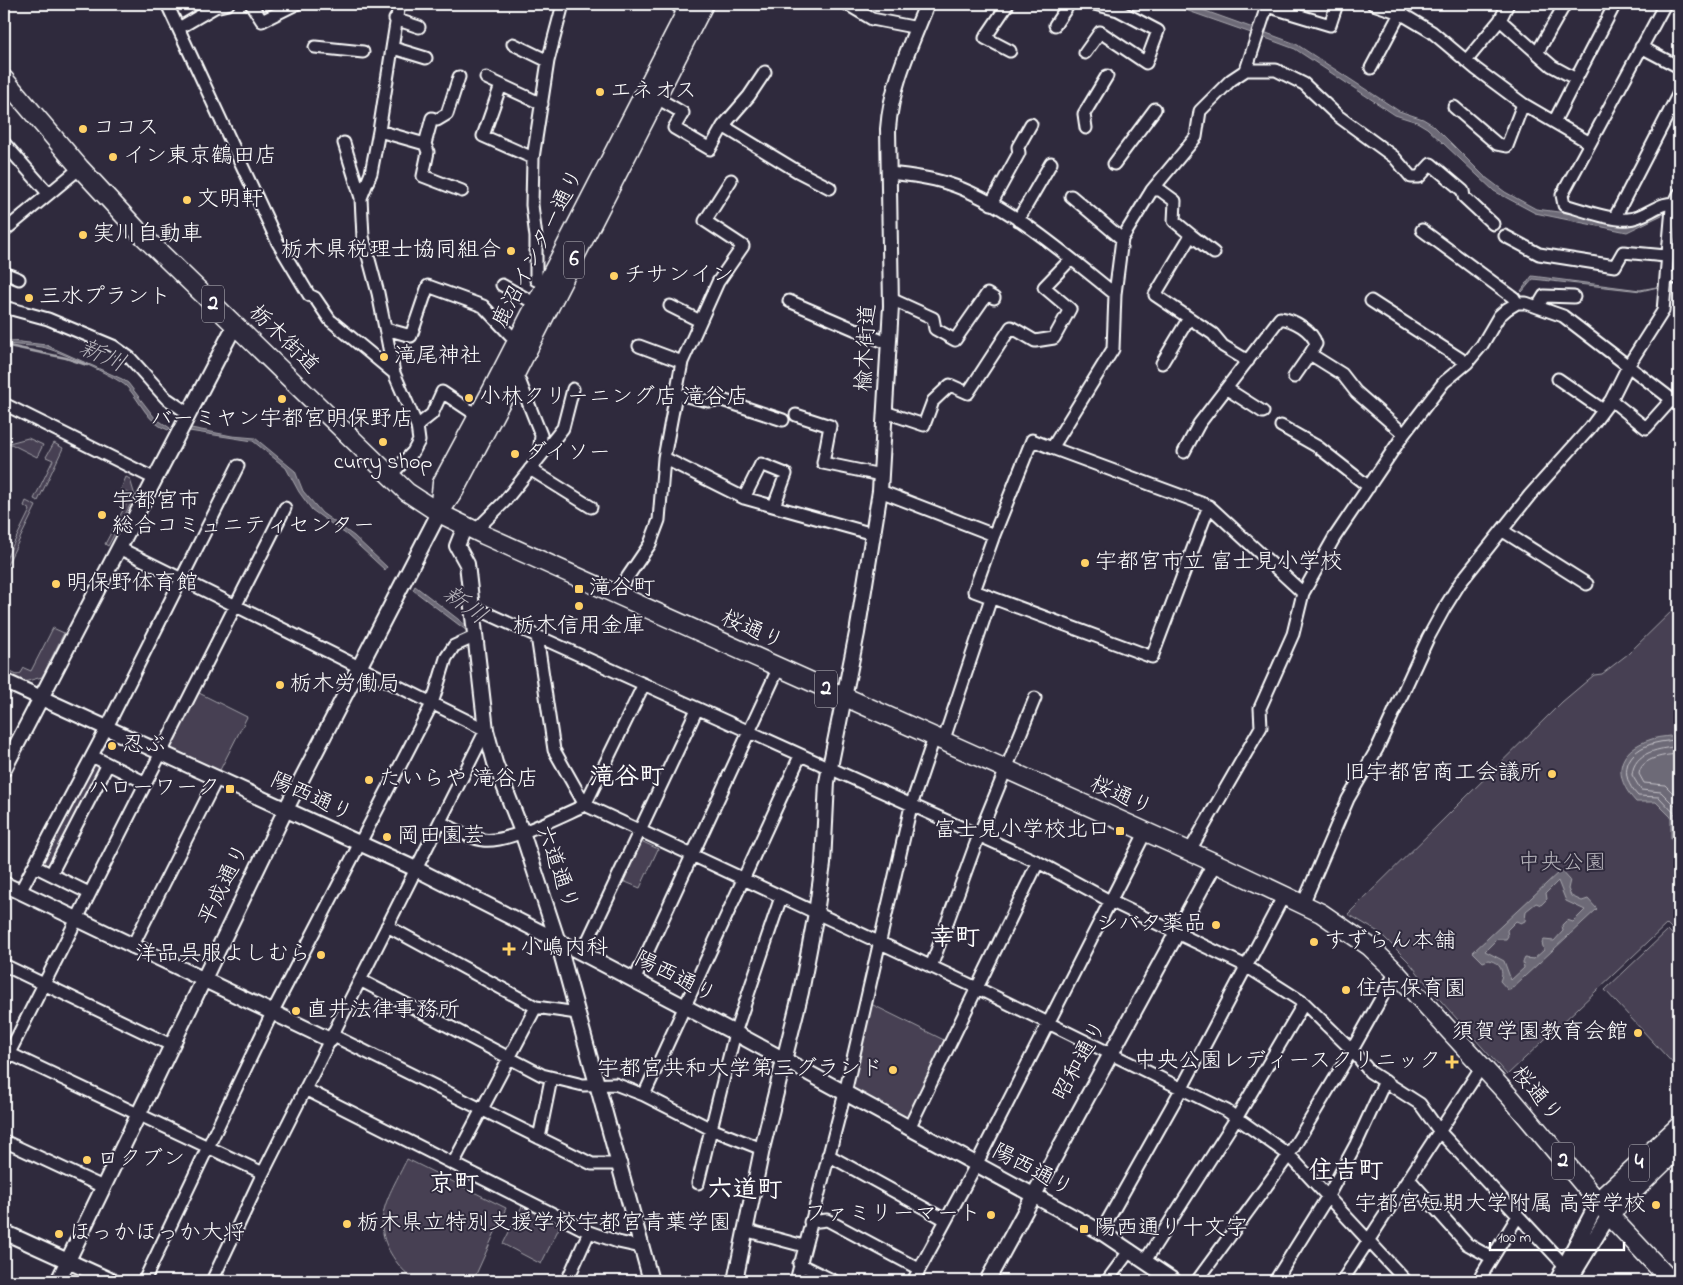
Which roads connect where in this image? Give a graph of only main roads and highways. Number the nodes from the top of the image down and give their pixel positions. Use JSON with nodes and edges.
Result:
{"nodes":[{"id":1,"x":704,"y":4,"type":"edge"},
{"id":2,"x":683,"y":7,"type":"edge"},
{"id":3,"x":4,"y":79,"type":"edge"},
{"id":4,"x":651,"y":95,"type":"junction"},
{"id":5,"x":439,"y":513,"type":"junction"},
{"id":6,"x":1679,"y":1126,"type":"edge"},
{"id":7,"x":1679,"y":1147,"type":"edge"},
{"id":8,"x":1599,"y":1200,"type":"junction"},
{"id":9,"x":1609,"y":1215,"type":"junction"},
{"id":10,"x":1671,"y":1281,"type":"edge"}],
"edges":[{"from":1,"to":4,"type":"main road","name":"鹿沼インター通り","number":"6"},
{"from":2,"to":4,"type":"main road","name":"鹿沼インター通り","number":"6"},
{"from":3,"to":5,"type":"main road","name":"栃木街道","number":"2"},
{"from":4,"to":5,"type":"main road","name":"鹿沼インター通り","number":"6"},
{"from":4,"to":5,"type":"main road","name":"鹿沼インター通り","number":"6"},
{"from":5,"to":8,"type":"main road","name":"桜通り","number":"2"},
{"from":6,"to":8,"type":"main road","number":"4"},
{"from":7,"to":9,"type":"main road","number":"4"},
{"from":8,"to":9,"type":"main road","name":"桜通り","number":"2"},
{"from":9,"to":10,"type":"main road","name":"桜通り","number":"2"}]}
